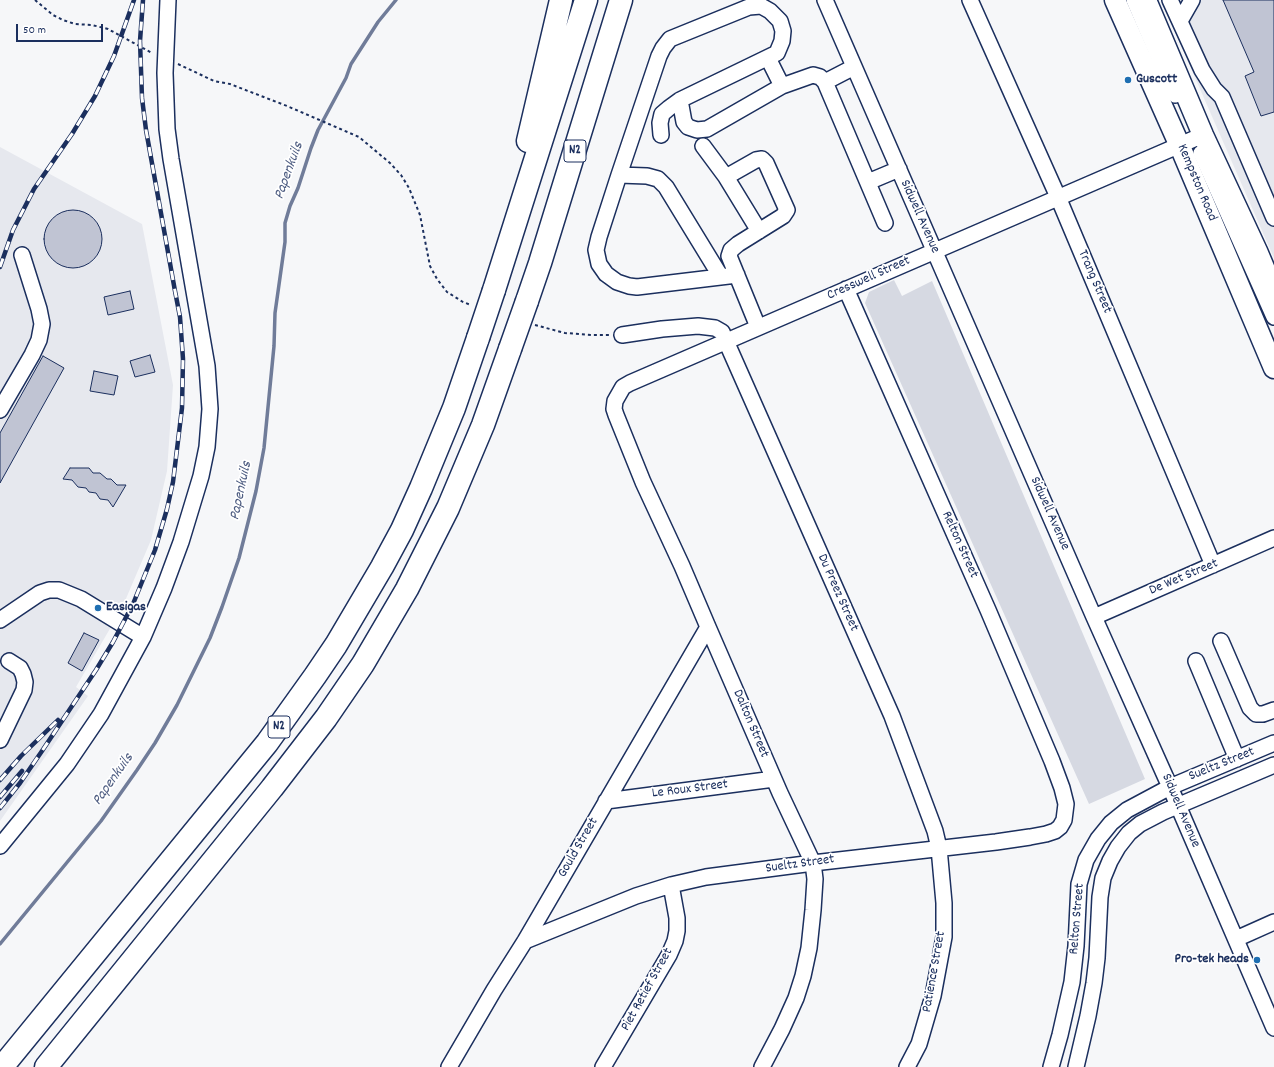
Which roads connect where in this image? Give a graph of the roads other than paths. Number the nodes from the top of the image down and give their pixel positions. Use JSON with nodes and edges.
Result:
{"nodes":[{"id":1,"x":168,"y":0,"type":"edge"},
{"id":2,"x":561,"y":0,"type":"edge"},
{"id":3,"x":586,"y":0,"type":"edge"},
{"id":4,"x":621,"y":0,"type":"edge"},
{"id":5,"x":635,"y":0,"type":"edge"},
{"id":6,"x":825,"y":0,"type":"edge"},
{"id":7,"x":970,"y":0,"type":"edge"},
{"id":8,"x":1115,"y":0,"type":"edge"},
{"id":9,"x":1124,"y":0,"type":"edge"},
{"id":10,"x":1134,"y":0,"type":"edge"},
{"id":11,"x":1146,"y":0,"type":"edge"},
{"id":12,"x":1170,"y":0,"type":"edge"},
{"id":13,"x":1192,"y":0,"type":"edge"},
{"id":14,"x":1180,"y":21,"type":"junction"},
{"id":15,"x":768,"y":58,"type":"junction"},
{"id":16,"x":854,"y":67,"type":"junction"},
{"id":17,"x":825,"y":82,"type":"junction"},
{"id":18,"x":782,"y":86,"type":"junction"},
{"id":19,"x":680,"y":100,"type":"junction"},
{"id":20,"x":661,"y":135,"type":"dead end"},
{"id":21,"x":1191,"y":140,"type":"junction"},
{"id":22,"x":703,"y":146,"type":"dead end"},
{"id":23,"x":898,"y":169,"type":"junction"},
{"id":24,"x":619,"y":175,"type":"junction"},
{"id":25,"x":726,"y":177,"type":"junction"},
{"id":26,"x":868,"y":182,"type":"junction"},
{"id":27,"x":1058,"y":197,"type":"junction"},
{"id":28,"x":1274,"y":218,"type":"edge"},
{"id":29,"x":885,"y":223,"type":"dead end"},
{"id":30,"x":759,"y":231,"type":"junction"},
{"id":31,"x":934,"y":251,"type":"junction"},
{"id":32,"x":22,"y":255,"type":"dead end"},
{"id":33,"x":540,"y":263,"type":"junction"},
{"id":34,"x":737,"y":275,"type":"junction"},
{"id":35,"x":721,"y":277,"type":"junction"},
{"id":36,"x":495,"y":286,"type":"junction"},
{"id":37,"x":846,"y":289,"type":"junction"},
{"id":38,"x":1274,"y":291,"type":"edge"},
{"id":39,"x":1274,"y":317,"type":"edge"},
{"id":40,"x":758,"y":327,"type":"junction"},
{"id":41,"x":622,"y":335,"type":"road end"},
{"id":42,"x":726,"y":341,"type":"junction"},
{"id":43,"x":1274,"y":344,"type":"edge"},
{"id":44,"x":1274,"y":368,"type":"edge"},
{"id":45,"x":623,"y":387,"type":"joint"},
{"id":46,"x":0,"y":410,"type":"edge"},
{"id":47,"x":1274,"y":538,"type":"edge"},
{"id":48,"x":1213,"y":565,"type":"junction"},
{"id":49,"x":1094,"y":617,"type":"junction"},
{"id":50,"x":0,"y":620,"type":"edge"},
{"id":51,"x":708,"y":627,"type":"junction"},
{"id":52,"x":143,"y":637,"type":"junction"},
{"id":53,"x":1221,"y":641,"type":"dead end"},
{"id":54,"x":9,"y":661,"type":"dead end"},
{"id":55,"x":1196,"y":661,"type":"dead end"},
{"id":56,"x":1274,"y":710,"type":"edge"},
{"id":57,"x":0,"y":740,"type":"edge"},
{"id":58,"x":1274,"y":743,"type":"edge"},
{"id":59,"x":1237,"y":759,"type":"junction"},
{"id":60,"x":1274,"y":765,"type":"edge"},
{"id":61,"x":774,"y":779,"type":"junction"},
{"id":62,"x":1170,"y":787,"type":"junction"},
{"id":63,"x":606,"y":801,"type":"junction"},
{"id":64,"x":1066,"y":804,"type":"joint"},
{"id":65,"x":1178,"y":806,"type":"junction"},
{"id":66,"x":0,"y":846,"type":"edge"},
{"id":67,"x":939,"y":848,"type":"junction"},
{"id":68,"x":813,"y":862,"type":"junction"},
{"id":69,"x":671,"y":884,"type":"junction"},
{"id":70,"x":1274,"y":922,"type":"edge"},
{"id":71,"x":1236,"y":939,"type":"junction"},
{"id":72,"x":525,"y":941,"type":"junction"},
{"id":73,"x":1274,"y":1028,"type":"edge"},
{"id":74,"x":764,"y":1066,"type":"edge"},
{"id":75,"x":2,"y":1067,"type":"edge"},
{"id":76,"x":46,"y":1067,"type":"edge"},
{"id":77,"x":450,"y":1067,"type":"edge"},
{"id":78,"x":603,"y":1067,"type":"edge"},
{"id":79,"x":907,"y":1067,"type":"edge"},
{"id":80,"x":1051,"y":1067,"type":"edge"},
{"id":81,"x":1076,"y":1067,"type":"edge"}],
"edges":[{"from":1,"to":52,"type":"street"},
{"from":2,"to":36,"type":"highway"},
{"from":3,"to":36,"type":"highway","number":"N2"},
{"from":4,"to":33,"type":"highway","number":"N2"},
{"from":5,"to":33,"type":"highway"},
{"from":6,"to":16,"type":"street","name":"Sidwell Avenue"},
{"from":7,"to":27,"type":"street","name":"Trang Street"},
{"from":8,"to":21,"type":"main road","name":"Kempston Road"},
{"from":9,"to":21,"type":"street"},
{"from":10,"to":21,"type":"street"},
{"from":11,"to":21,"type":"main road","name":"Kempston Road"},
{"from":12,"to":14,"type":"street"},
{"from":13,"to":14,"type":"street"},
{"from":14,"to":28,"type":"street"},
{"from":15,"to":18,"type":"street"},
{"from":15,"to":19,"type":"street"},
{"from":15,"to":24,"type":"street"},
{"from":16,"to":17,"type":"street"},
{"from":16,"to":23,"type":"street","name":"Sidwell Avenue"},
{"from":17,"to":18,"type":"street"},
{"from":17,"to":26,"type":"street"},
{"from":18,"to":19,"type":"street"},
{"from":19,"to":20,"type":"street"},
{"from":21,"to":27,"type":"street","name":"Cresswell Street"},
{"from":21,"to":38,"type":"main road","name":"Kempston Road"},
{"from":21,"to":39,"type":"street"},
{"from":21,"to":43,"type":"street"},
{"from":21,"to":44,"type":"main road","name":"Kempston Road"},
{"from":22,"to":25,"type":"street"},
{"from":23,"to":26,"type":"street"},
{"from":23,"to":31,"type":"street","name":"Sidwell Avenue"},
{"from":24,"to":35,"type":"street"},
{"from":24,"to":35,"type":"street"},
{"from":25,"to":30,"type":"street"},
{"from":25,"to":30,"type":"street"},
{"from":26,"to":29,"type":"street"},
{"from":27,"to":31,"type":"street","name":"Cresswell Street"},
{"from":27,"to":48,"type":"street","name":"Trang Street"},
{"from":30,"to":34,"type":"street"},
{"from":31,"to":37,"type":"street","name":"Cresswell Street"},
{"from":31,"to":49,"type":"street","name":"Sidwell Avenue"},
{"from":32,"to":46,"type":"street"},
{"from":33,"to":76,"type":"highway","number":"N2","bridge":true},
{"from":34,"to":35,"type":"street"},
{"from":34,"to":40,"type":"street"},
{"from":36,"to":75,"type":"highway","number":"N2","bridge":true},
{"from":37,"to":40,"type":"street","name":"Cresswell Street"},
{"from":37,"to":64,"type":"street","name":"Relton Street"},
{"from":40,"to":42,"type":"street","name":"Cresswell Street"},
{"from":41,"to":42,"type":"street"},
{"from":42,"to":45,"type":"street","name":"Cresswell Street"},
{"from":42,"to":67,"type":"street","name":"Du Preez Street"},
{"from":45,"to":51,"type":"street","name":"Dalton Street"},
{"from":47,"to":48,"type":"street","name":"De Wet Street"},
{"from":48,"to":49,"type":"street","name":"De Wet Street"},
{"from":49,"to":62,"type":"street","name":"Sidwell Avenue"},
{"from":50,"to":52,"type":"street"},
{"from":51,"to":61,"type":"street","name":"Dalton Street"},
{"from":51,"to":63,"type":"street","name":"Gould Street"},
{"from":52,"to":66,"type":"street"},
{"from":53,"to":56,"type":"street"},
{"from":54,"to":57,"type":"street"},
{"from":55,"to":59,"type":"street"},
{"from":58,"to":59,"type":"street","name":"Sueltz Street"},
{"from":59,"to":62,"type":"street","name":"Sueltz Street"},
{"from":60,"to":65,"type":"street","name":"Sueltz Street"},
{"from":61,"to":63,"type":"street","name":"Le Roux Street"},
{"from":61,"to":68,"type":"street","name":"Dalton Street"},
{"from":62,"to":65,"type":"street","name":"Sidwell Avenue"},
{"from":62,"to":80,"type":"street","name":"Relton Street"},
{"from":63,"to":72,"type":"street","name":"Gould Street"},
{"from":64,"to":67,"type":"street","name":"Sueltz Street"},
{"from":65,"to":71,"type":"street","name":"Sidwell Avenue"},
{"from":65,"to":81,"type":"street","name":"Relton Street"},
{"from":67,"to":68,"type":"street","name":"Sueltz Street"},
{"from":67,"to":79,"type":"street","name":"Patience Street"},
{"from":68,"to":69,"type":"street","name":"Sueltz Street"},
{"from":68,"to":74,"type":"street","name":"Dalton Street"},
{"from":69,"to":72,"type":"street","name":"Sueltz Street"},
{"from":69,"to":78,"type":"street","name":"Piet Retief Street"},
{"from":70,"to":71,"type":"street"},
{"from":71,"to":73,"type":"street","name":"Sidwell Avenue"},
{"from":72,"to":77,"type":"street","name":"Gould Street"}]}
